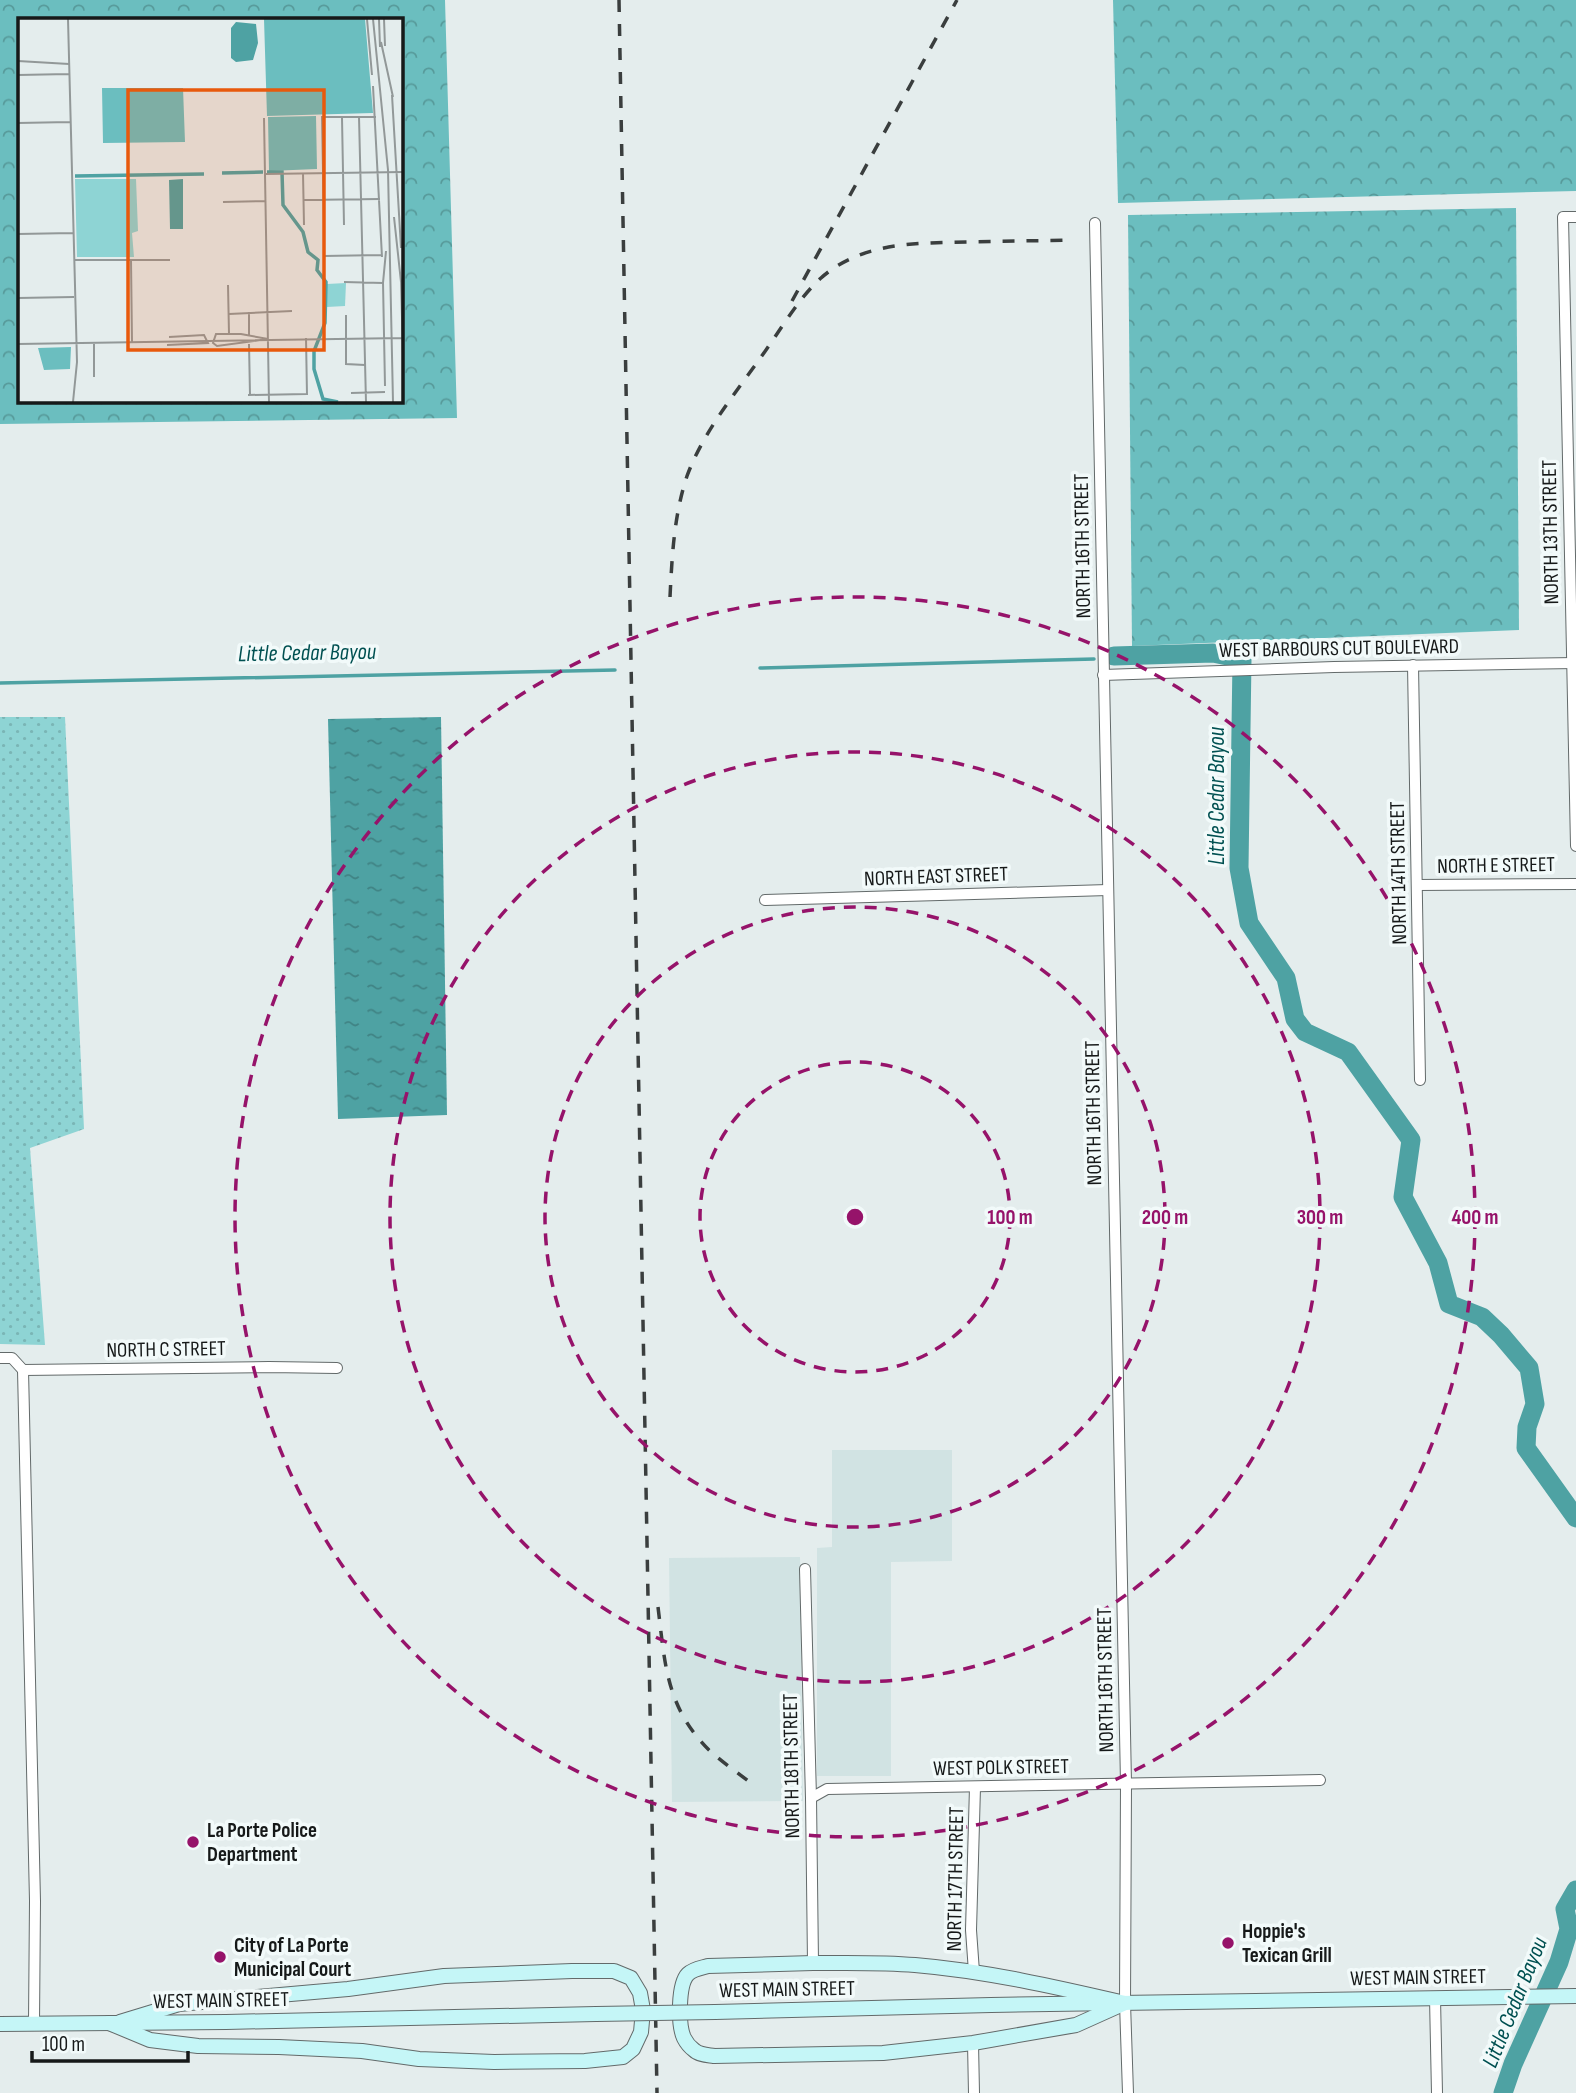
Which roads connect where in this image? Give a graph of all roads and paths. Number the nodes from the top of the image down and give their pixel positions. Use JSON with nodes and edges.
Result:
{"nodes":[{"id":1,"x":1576,"y":217,"type":"edge"},
{"id":2,"x":1095,"y":223,"type":"dead end"},
{"id":3,"x":1574,"y":663,"type":"edge"},
{"id":4,"x":1413,"y":665,"type":"junction"},
{"id":5,"x":1103,"y":675,"type":"junction"},
{"id":6,"x":1576,"y":846,"type":"edge"},
{"id":7,"x":1576,"y":884,"type":"edge"},
{"id":8,"x":1417,"y":885,"type":"junction"},
{"id":9,"x":1108,"y":890,"type":"junction"},
{"id":10,"x":765,"y":900,"type":"dead end"},
{"id":11,"x":1420,"y":1080,"type":"dead end"},
{"id":12,"x":0,"y":1358,"type":"edge"},
{"id":13,"x":337,"y":1368,"type":"dead end"},
{"id":14,"x":23,"y":1370,"type":"junction"},
{"id":15,"x":805,"y":1569,"type":"dead end"},
{"id":16,"x":1320,"y":1780,"type":"dead end"},
{"id":17,"x":1126,"y":1783,"type":"junction"},
{"id":18,"x":975,"y":1787,"type":"junction"},
{"id":19,"x":811,"y":1798,"type":"junction"},
{"id":20,"x":813,"y":1963,"type":"junction"},
{"id":21,"x":974,"y":1972,"type":"junction"},
{"id":22,"x":1576,"y":1996,"type":"edge"},
{"id":23,"x":1435,"y":1998,"type":"junction"},
{"id":24,"x":1125,"y":2003,"type":"junction"},
{"id":25,"x":34,"y":2023,"type":"junction"},
{"id":26,"x":114,"y":2023,"type":"junction"},
{"id":27,"x":0,"y":2024,"type":"edge"},
{"id":28,"x":973,"y":2043,"type":"junction"},
{"id":29,"x":974,"y":2093,"type":"edge"},
{"id":30,"x":1128,"y":2093,"type":"edge"},
{"id":31,"x":1437,"y":2093,"type":"edge"}],
"edges":[{"from":1,"to":3,"type":"street","name":"NORTH 13TH STREET"},
{"from":2,"to":5,"type":"street","name":"NORTH 16TH STREET"},
{"from":3,"to":4,"type":"street","name":"WEST BARBOURS CUT BOULEVARD"},
{"from":3,"to":6,"type":"street","name":"NORTH 13TH STREET"},
{"from":4,"to":5,"type":"street","name":"WEST BARBOURS CUT BOULEVARD"},
{"from":4,"to":8,"type":"street","name":"NORTH 14TH STREET"},
{"from":5,"to":9,"type":"street","name":"NORTH 16TH STREET"},
{"from":7,"to":8,"type":"street","name":"NORTH E STREET"},
{"from":8,"to":11,"type":"street","name":"NORTH 14TH STREET"},
{"from":9,"to":10,"type":"street","name":"NORTH EAST STREET"},
{"from":9,"to":17,"type":"street","name":"NORTH 16TH STREET"},
{"from":12,"to":14,"type":"street","name":"NORTH C STREET"},
{"from":13,"to":14,"type":"street","name":"NORTH C STREET"},
{"from":14,"to":25,"type":"street"},
{"from":15,"to":19,"type":"street","name":"NORTH 18TH STREET"},
{"from":16,"to":17,"type":"street","name":"WEST POLK STREET"},
{"from":17,"to":18,"type":"street","name":"WEST POLK STREET"},
{"from":17,"to":24,"type":"street","name":"NORTH 16TH STREET"},
{"from":18,"to":19,"type":"street","name":"WEST POLK STREET"},
{"from":18,"to":21,"type":"street","name":"NORTH 17TH STREET"},
{"from":19,"to":20,"type":"street","name":"NORTH 18TH STREET"},
{"from":20,"to":21,"type":"main road"},
{"from":20,"to":28,"type":"main road"},
{"from":21,"to":24,"type":"main road"},
{"from":22,"to":23,"type":"main road","name":"WEST MAIN STREET"},
{"from":23,"to":24,"type":"main road","name":"WEST MAIN STREET"},
{"from":23,"to":31,"type":"street"},
{"from":24,"to":26,"type":"main road","name":"WEST MAIN STREET","bridge":true},
{"from":24,"to":28,"type":"main road"},
{"from":24,"to":30,"type":"street","name":"NORTH 16TH STREET"},
{"from":25,"to":26,"type":"main road","name":"WEST MAIN STREET"},
{"from":25,"to":27,"type":"main road","name":"WEST MAIN STREET"},
{"from":26,"to":26,"type":"main road"},
{"from":28,"to":29,"type":"street"}]}
